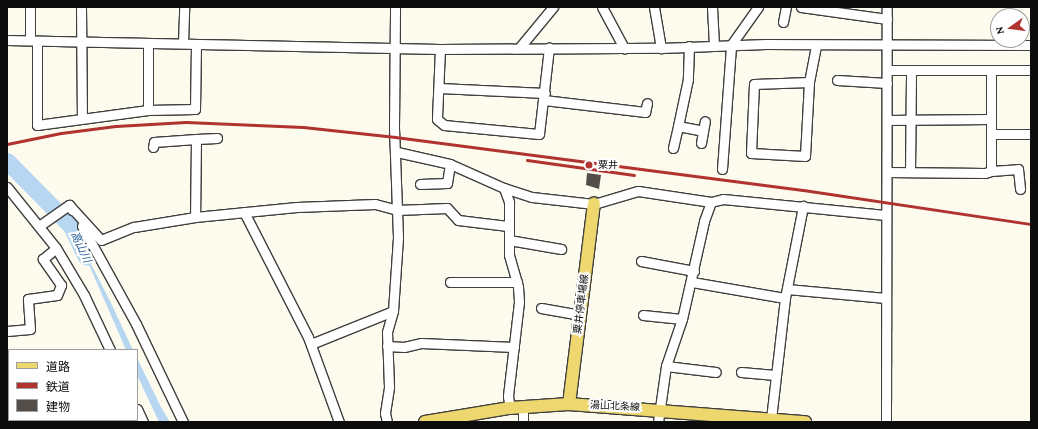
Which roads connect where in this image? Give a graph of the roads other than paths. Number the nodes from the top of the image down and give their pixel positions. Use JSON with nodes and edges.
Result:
{"nodes":[{"id":1,"x":30,"y":7,"type":"edge"},
{"id":2,"x":81,"y":7,"type":"edge"},
{"id":3,"x":184,"y":7,"type":"edge"},
{"id":4,"x":395,"y":7,"type":"edge"},
{"id":5,"x":552,"y":7,"type":"edge"},
{"id":6,"x":602,"y":7,"type":"edge"},
{"id":7,"x":654,"y":7,"type":"edge"},
{"id":8,"x":712,"y":7,"type":"edge"},
{"id":9,"x":758,"y":7,"type":"edge"},
{"id":10,"x":786,"y":7,"type":"edge"},
{"id":11,"x":801,"y":7,"type":"edge"},
{"id":12,"x":887,"y":7,"type":"edge"},
{"id":13,"x":887,"y":19,"type":"junction"},
{"id":14,"x":783,"y":22,"type":"dead end"},
{"id":15,"x":7,"y":40,"type":"edge"},
{"id":16,"x":34,"y":41,"type":"junction"},
{"id":17,"x":82,"y":42,"type":"junction"},
{"id":18,"x":148,"y":42,"type":"junction"},
{"id":19,"x":184,"y":43,"type":"junction"},
{"id":20,"x":196,"y":44,"type":"junction"},
{"id":21,"x":1031,"y":44,"type":"edge"},
{"id":22,"x":714,"y":45,"type":"junction"},
{"id":23,"x":731,"y":45,"type":"junction"},
{"id":24,"x":816,"y":45,"type":"junction"},
{"id":25,"x":689,"y":46,"type":"junction"},
{"id":26,"x":887,"y":46,"type":"junction"},
{"id":27,"x":520,"y":47,"type":"junction"},
{"id":28,"x":549,"y":48,"type":"junction"},
{"id":29,"x":624,"y":48,"type":"junction"},
{"id":30,"x":661,"y":48,"type":"junction"},
{"id":31,"x":394,"y":49,"type":"junction"},
{"id":32,"x":440,"y":49,"type":"junction"},
{"id":33,"x":887,"y":70,"type":"junction"},
{"id":34,"x":911,"y":70,"type":"junction"},
{"id":35,"x":991,"y":70,"type":"junction"},
{"id":36,"x":1031,"y":70,"type":"edge"},
{"id":37,"x":837,"y":80,"type":"dead end"},
{"id":38,"x":809,"y":82,"type":"junction"},
{"id":39,"x":887,"y":84,"type":"junction"},
{"id":40,"x":439,"y":88,"type":"junction"},
{"id":41,"x":544,"y":96,"type":"junction"},
{"id":42,"x":647,"y":103,"type":"dead end"},
{"id":43,"x":148,"y":110,"type":"junction"},
{"id":44,"x":82,"y":117,"type":"junction"},
{"id":45,"x":991,"y":119,"type":"junction"},
{"id":46,"x":887,"y":120,"type":"junction"},
{"id":47,"x":910,"y":120,"type":"junction"},
{"id":48,"x":705,"y":121,"type":"dead end"},
{"id":49,"x":678,"y":126,"type":"junction"},
{"id":50,"x":703,"y":131,"type":"junction"},
{"id":51,"x":991,"y":134,"type":"junction"},
{"id":52,"x":1031,"y":134,"type":"edge"},
{"id":53,"x":217,"y":138,"type":"dead end"},
{"id":54,"x":196,"y":139,"type":"junction"},
{"id":55,"x":701,"y":143,"type":"dead end"},
{"id":56,"x":153,"y":147,"type":"dead end"},
{"id":57,"x":673,"y":148,"type":"dead end"},
{"id":58,"x":397,"y":152,"type":"junction"},
{"id":59,"x":450,"y":164,"type":"junction"},
{"id":60,"x":722,"y":169,"type":"dead end"},
{"id":61,"x":991,"y":171,"type":"junction"},
{"id":62,"x":887,"y":172,"type":"junction"},
{"id":63,"x":910,"y":172,"type":"junction"},
{"id":64,"x":420,"y":184,"type":"dead end"},
{"id":65,"x":7,"y":188,"type":"edge"},
{"id":66,"x":504,"y":188,"type":"junction"},
{"id":67,"x":1020,"y":189,"type":"dead end"},
{"id":68,"x":711,"y":202,"type":"junction"},
{"id":69,"x":594,"y":204,"type":"junction"},
{"id":70,"x":803,"y":206,"type":"junction"},
{"id":71,"x":67,"y":207,"type":"junction"},
{"id":72,"x":397,"y":210,"type":"junction"},
{"id":73,"x":244,"y":212,"type":"junction"},
{"id":74,"x":885,"y":215,"type":"junction"},
{"id":75,"x":195,"y":217,"type":"junction"},
{"id":76,"x":41,"y":225,"type":"junction"},
{"id":77,"x":508,"y":226,"type":"junction"},
{"id":78,"x":509,"y":240,"type":"junction"},
{"id":79,"x":56,"y":248,"type":"junction"},
{"id":80,"x":561,"y":249,"type":"dead end"},
{"id":81,"x":641,"y":261,"type":"dead end"},
{"id":82,"x":694,"y":271,"type":"junction"},
{"id":83,"x":450,"y":282,"type":"dead end"},
{"id":84,"x":517,"y":282,"type":"junction"},
{"id":85,"x":692,"y":282,"type":"junction"},
{"id":86,"x":786,"y":293,"type":"junction"},
{"id":87,"x":886,"y":298,"type":"junction"},
{"id":88,"x":541,"y":308,"type":"dead end"},
{"id":89,"x":393,"y":311,"type":"junction"},
{"id":90,"x":580,"y":315,"type":"junction"},
{"id":91,"x":644,"y":315,"type":"dead end"},
{"id":92,"x":682,"y":319,"type":"junction"},
{"id":93,"x":7,"y":331,"type":"edge"},
{"id":94,"x":311,"y":344,"type":"junction"},
{"id":95,"x":387,"y":346,"type":"junction"},
{"id":96,"x":514,"y":347,"type":"junction"},
{"id":97,"x":110,"y":349,"type":"edge"},
{"id":98,"x":666,"y":366,"type":"junction"},
{"id":99,"x":716,"y":372,"type":"dead end"},
{"id":100,"x":741,"y":372,"type":"dead end"},
{"id":101,"x":776,"y":375,"type":"junction"},
{"id":102,"x":569,"y":404,"type":"junction"},
{"id":103,"x":523,"y":407,"type":"junction"},
{"id":104,"x":510,"y":408,"type":"junction"},
{"id":105,"x":659,"y":409,"type":"junction"},
{"id":106,"x":138,"y":411,"type":"edge"},
{"id":107,"x":482,"y":417,"type":"edge"},
{"id":108,"x":771,"y":419,"type":"junction"},
{"id":109,"x":143,"y":422,"type":"edge"},
{"id":110,"x":183,"y":422,"type":"edge"},
{"id":111,"x":339,"y":422,"type":"edge"},
{"id":112,"x":387,"y":422,"type":"edge"},
{"id":113,"x":425,"y":422,"type":"edge"},
{"id":114,"x":523,"y":422,"type":"edge"},
{"id":115,"x":658,"y":422,"type":"edge"},
{"id":116,"x":805,"y":422,"type":"edge"},
{"id":117,"x":886,"y":422,"type":"edge"}],
"edges":[{"from":1,"to":16,"type":"street"},
{"from":2,"to":17,"type":"street"},
{"from":3,"to":19,"type":"street"},
{"from":4,"to":31,"type":"street"},
{"from":5,"to":27,"type":"street"},
{"from":6,"to":29,"type":"street"},
{"from":7,"to":30,"type":"street"},
{"from":8,"to":22,"type":"street"},
{"from":9,"to":23,"type":"street"},
{"from":10,"to":14,"type":"street"},
{"from":11,"to":13,"type":"street"},
{"from":12,"to":13,"type":"street"},
{"from":13,"to":26,"type":"street"},
{"from":15,"to":16,"type":"street"},
{"from":16,"to":17,"type":"street"},
{"from":16,"to":44,"type":"street"},
{"from":17,"to":18,"type":"street"},
{"from":17,"to":44,"type":"street"},
{"from":18,"to":19,"type":"street"},
{"from":18,"to":43,"type":"street"},
{"from":19,"to":20,"type":"street"},
{"from":20,"to":31,"type":"street"},
{"from":20,"to":43,"type":"street"},
{"from":21,"to":26,"type":"street"},
{"from":22,"to":23,"type":"street"},
{"from":22,"to":25,"type":"street"},
{"from":23,"to":24,"type":"street"},
{"from":23,"to":60,"type":"street"},
{"from":24,"to":26,"type":"street"},
{"from":24,"to":38,"type":"street"},
{"from":25,"to":30,"type":"street"},
{"from":25,"to":49,"type":"street"},
{"from":26,"to":33,"type":"street"},
{"from":27,"to":28,"type":"street"},
{"from":27,"to":32,"type":"street"},
{"from":28,"to":29,"type":"street"},
{"from":28,"to":41,"type":"street"},
{"from":29,"to":30,"type":"street"},
{"from":31,"to":32,"type":"street"},
{"from":31,"to":58,"type":"street"},
{"from":32,"to":40,"type":"street"},
{"from":33,"to":34,"type":"street"},
{"from":33,"to":39,"type":"street"},
{"from":34,"to":35,"type":"street"},
{"from":34,"to":47,"type":"street"},
{"from":35,"to":36,"type":"street"},
{"from":35,"to":45,"type":"street"},
{"from":37,"to":39,"type":"street"},
{"from":38,"to":38,"type":"street"},
{"from":39,"to":46,"type":"street"},
{"from":40,"to":41,"type":"street"},
{"from":40,"to":41,"type":"street"},
{"from":41,"to":42,"type":"street"},
{"from":43,"to":44,"type":"street"},
{"from":45,"to":47,"type":"street"},
{"from":45,"to":51,"type":"street"},
{"from":46,"to":47,"type":"street"},
{"from":46,"to":62,"type":"street"},
{"from":47,"to":63,"type":"street"},
{"from":48,"to":50,"type":"street"},
{"from":49,"to":50,"type":"street"},
{"from":49,"to":57,"type":"street"},
{"from":50,"to":55,"type":"street"},
{"from":51,"to":52,"type":"street"},
{"from":51,"to":61,"type":"street"},
{"from":53,"to":54,"type":"street"},
{"from":54,"to":56,"type":"street"},
{"from":54,"to":75,"type":"street"},
{"from":58,"to":59,"type":"street"},
{"from":58,"to":72,"type":"street"},
{"from":59,"to":64,"type":"street"},
{"from":59,"to":66,"type":"street"},
{"from":61,"to":63,"type":"street"},
{"from":61,"to":67,"type":"street"},
{"from":62,"to":63,"type":"street"},
{"from":62,"to":74,"type":"street"},
{"from":65,"to":76,"type":"street"},
{"from":66,"to":69,"type":"street"},
{"from":66,"to":77,"type":"street"},
{"from":68,"to":69,"type":"street"},
{"from":68,"to":70,"type":"street"},
{"from":68,"to":82,"type":"street"},
{"from":69,"to":90,"type":"main road","name":"粟井停車場線"},
{"from":70,"to":74,"type":"street"},
{"from":70,"to":86,"type":"street"},
{"from":71,"to":75,"type":"street"},
{"from":71,"to":76,"type":"street"},
{"from":71,"to":110,"type":"street"},
{"from":72,"to":73,"type":"street"},
{"from":72,"to":77,"type":"street"},
{"from":72,"to":89,"type":"street"},
{"from":73,"to":75,"type":"street"},
{"from":73,"to":94,"type":"street"},
{"from":74,"to":87,"type":"street"},
{"from":76,"to":79,"type":"street"},
{"from":77,"to":78,"type":"street"},
{"from":78,"to":80,"type":"street"},
{"from":78,"to":84,"type":"street"},
{"from":79,"to":93,"type":"street"},
{"from":79,"to":97,"type":"street"},
{"from":81,"to":82,"type":"street"},
{"from":82,"to":85,"type":"street"},
{"from":83,"to":84,"type":"street"},
{"from":84,"to":96,"type":"street"},
{"from":85,"to":86,"type":"street"},
{"from":85,"to":92,"type":"street"},
{"from":86,"to":87,"type":"street"},
{"from":86,"to":101,"type":"street"},
{"from":87,"to":117,"type":"street"},
{"from":88,"to":90,"type":"street"},
{"from":89,"to":94,"type":"street"},
{"from":89,"to":95,"type":"street"},
{"from":90,"to":102,"type":"main road","name":"粟井停車場線"},
{"from":91,"to":92,"type":"street"},
{"from":92,"to":98,"type":"street"},
{"from":94,"to":111,"type":"street"},
{"from":95,"to":96,"type":"street"},
{"from":95,"to":112,"type":"street"},
{"from":96,"to":104,"type":"street"},
{"from":98,"to":99,"type":"street"},
{"from":98,"to":105,"type":"street"},
{"from":100,"to":101,"type":"street"},
{"from":101,"to":108,"type":"street"},
{"from":102,"to":103,"type":"main road","name":"湯山北条線"},
{"from":102,"to":105,"type":"main road","name":"湯山北条線"},
{"from":103,"to":104,"type":"main road","name":"湯山北条線"},
{"from":103,"to":114,"type":"street"},
{"from":104,"to":107,"type":"main road","name":"湯山北条線"},
{"from":105,"to":108,"type":"main road","name":"湯山北条線"},
{"from":105,"to":115,"type":"street"},
{"from":106,"to":109,"type":"street"},
{"from":107,"to":113,"type":"main road","name":"湯山北条線"},
{"from":108,"to":116,"type":"main road","name":"湯山北条線"}]}
